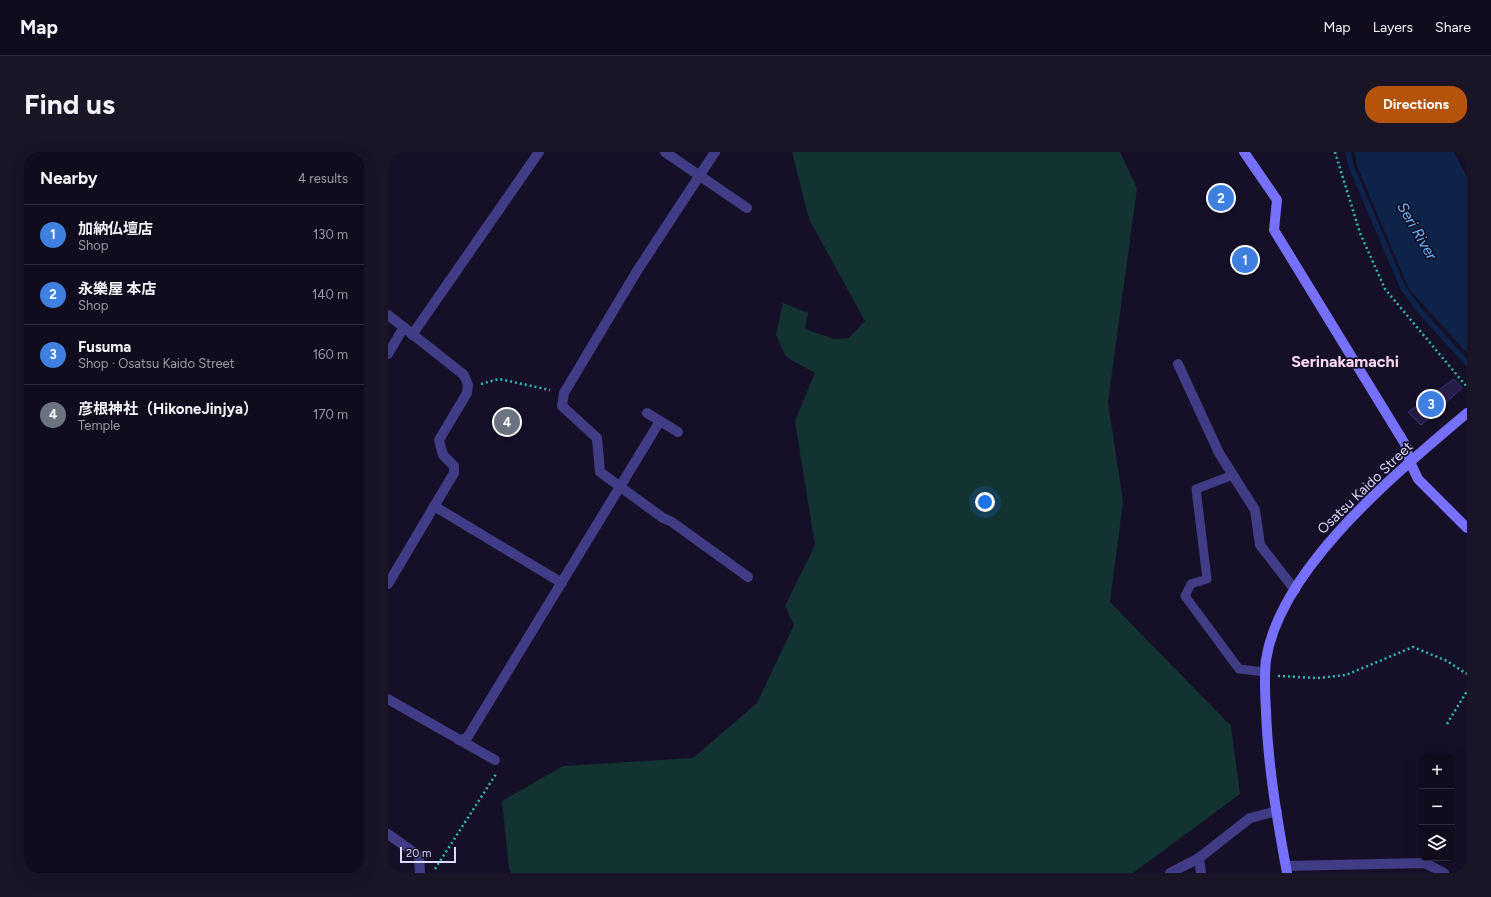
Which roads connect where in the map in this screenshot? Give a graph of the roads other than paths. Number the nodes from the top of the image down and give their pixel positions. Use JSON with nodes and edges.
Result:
{"nodes":[{"id":1,"x":539,"y":152,"type":"edge"},
{"id":2,"x":665,"y":152,"type":"edge"},
{"id":3,"x":715,"y":152,"type":"edge"},
{"id":4,"x":1244,"y":152,"type":"edge"},
{"id":5,"x":698,"y":174,"type":"junction"},
{"id":6,"x":747,"y":208,"type":"dead end"},
{"id":7,"x":388,"y":315,"type":"edge"},
{"id":8,"x":404,"y":327,"type":"junction"},
{"id":9,"x":412,"y":335,"type":"junction"},
{"id":10,"x":388,"y":354,"type":"edge"},
{"id":11,"x":1178,"y":364,"type":"dead end"},
{"id":12,"x":647,"y":413,"type":"dead end"},
{"id":13,"x":1467,"y":413,"type":"edge"},
{"id":14,"x":660,"y":421,"type":"junction"},
{"id":15,"x":678,"y":432,"type":"dead end"},
{"id":16,"x":1410,"y":462,"type":"junction"},
{"id":17,"x":1233,"y":475,"type":"junction"},
{"id":18,"x":620,"y":485,"type":"junction"},
{"id":19,"x":434,"y":506,"type":"junction"},
{"id":20,"x":1467,"y":528,"type":"edge"},
{"id":21,"x":748,"y":577,"type":"dead end"},
{"id":22,"x":562,"y":583,"type":"junction"},
{"id":23,"x":388,"y":584,"type":"edge"},
{"id":24,"x":1295,"y":590,"type":"junction"},
{"id":25,"x":1266,"y":672,"type":"junction"},
{"id":26,"x":388,"y":699,"type":"edge"},
{"id":27,"x":459,"y":740,"type":"junction"},
{"id":28,"x":495,"y":760,"type":"road end"},
{"id":29,"x":1277,"y":811,"type":"junction"},
{"id":30,"x":388,"y":834,"type":"edge"},
{"id":31,"x":1199,"y":858,"type":"junction"},
{"id":32,"x":1287,"y":870,"type":"edge"},
{"id":33,"x":420,"y":873,"type":"edge"},
{"id":34,"x":1170,"y":873,"type":"edge"},
{"id":35,"x":1200,"y":873,"type":"edge"},
{"id":36,"x":1444,"y":873,"type":"edge"}],
"edges":[{"from":1,"to":9,"type":"street"},
{"from":2,"to":5,"type":"street"},
{"from":3,"to":5,"type":"street"},
{"from":4,"to":16,"type":"street"},
{"from":5,"to":6,"type":"street"},
{"from":5,"to":18,"type":"street"},
{"from":7,"to":8,"type":"street"},
{"from":8,"to":9,"type":"street"},
{"from":8,"to":10,"type":"street"},
{"from":9,"to":19,"type":"street"},
{"from":11,"to":17,"type":"street"},
{"from":12,"to":14,"type":"street"},
{"from":13,"to":16,"type":"street","name":"Osatsu Kaido Street"},
{"from":14,"to":15,"type":"street"},
{"from":14,"to":18,"type":"street"},
{"from":16,"to":20,"type":"street"},
{"from":16,"to":24,"type":"street","name":"Osatsu Kaido Street"},
{"from":17,"to":24,"type":"street"},
{"from":17,"to":25,"type":"lane"},
{"from":18,"to":21,"type":"street"},
{"from":18,"to":22,"type":"street"},
{"from":19,"to":22,"type":"street"},
{"from":19,"to":23,"type":"street"},
{"from":22,"to":27,"type":"street"},
{"from":24,"to":25,"type":"street","name":"Osatsu Kaido Street"},
{"from":25,"to":29,"type":"street","name":"Osatsu Kaido Street"},
{"from":26,"to":27,"type":"street"},
{"from":27,"to":28,"type":"street"},
{"from":29,"to":31,"type":"street"},
{"from":29,"to":32,"type":"street","name":"Osatsu Kaido Street"},
{"from":30,"to":33,"type":"street"},
{"from":31,"to":34,"type":"street"},
{"from":31,"to":35,"type":"street"},
{"from":32,"to":36,"type":"street"}]}
